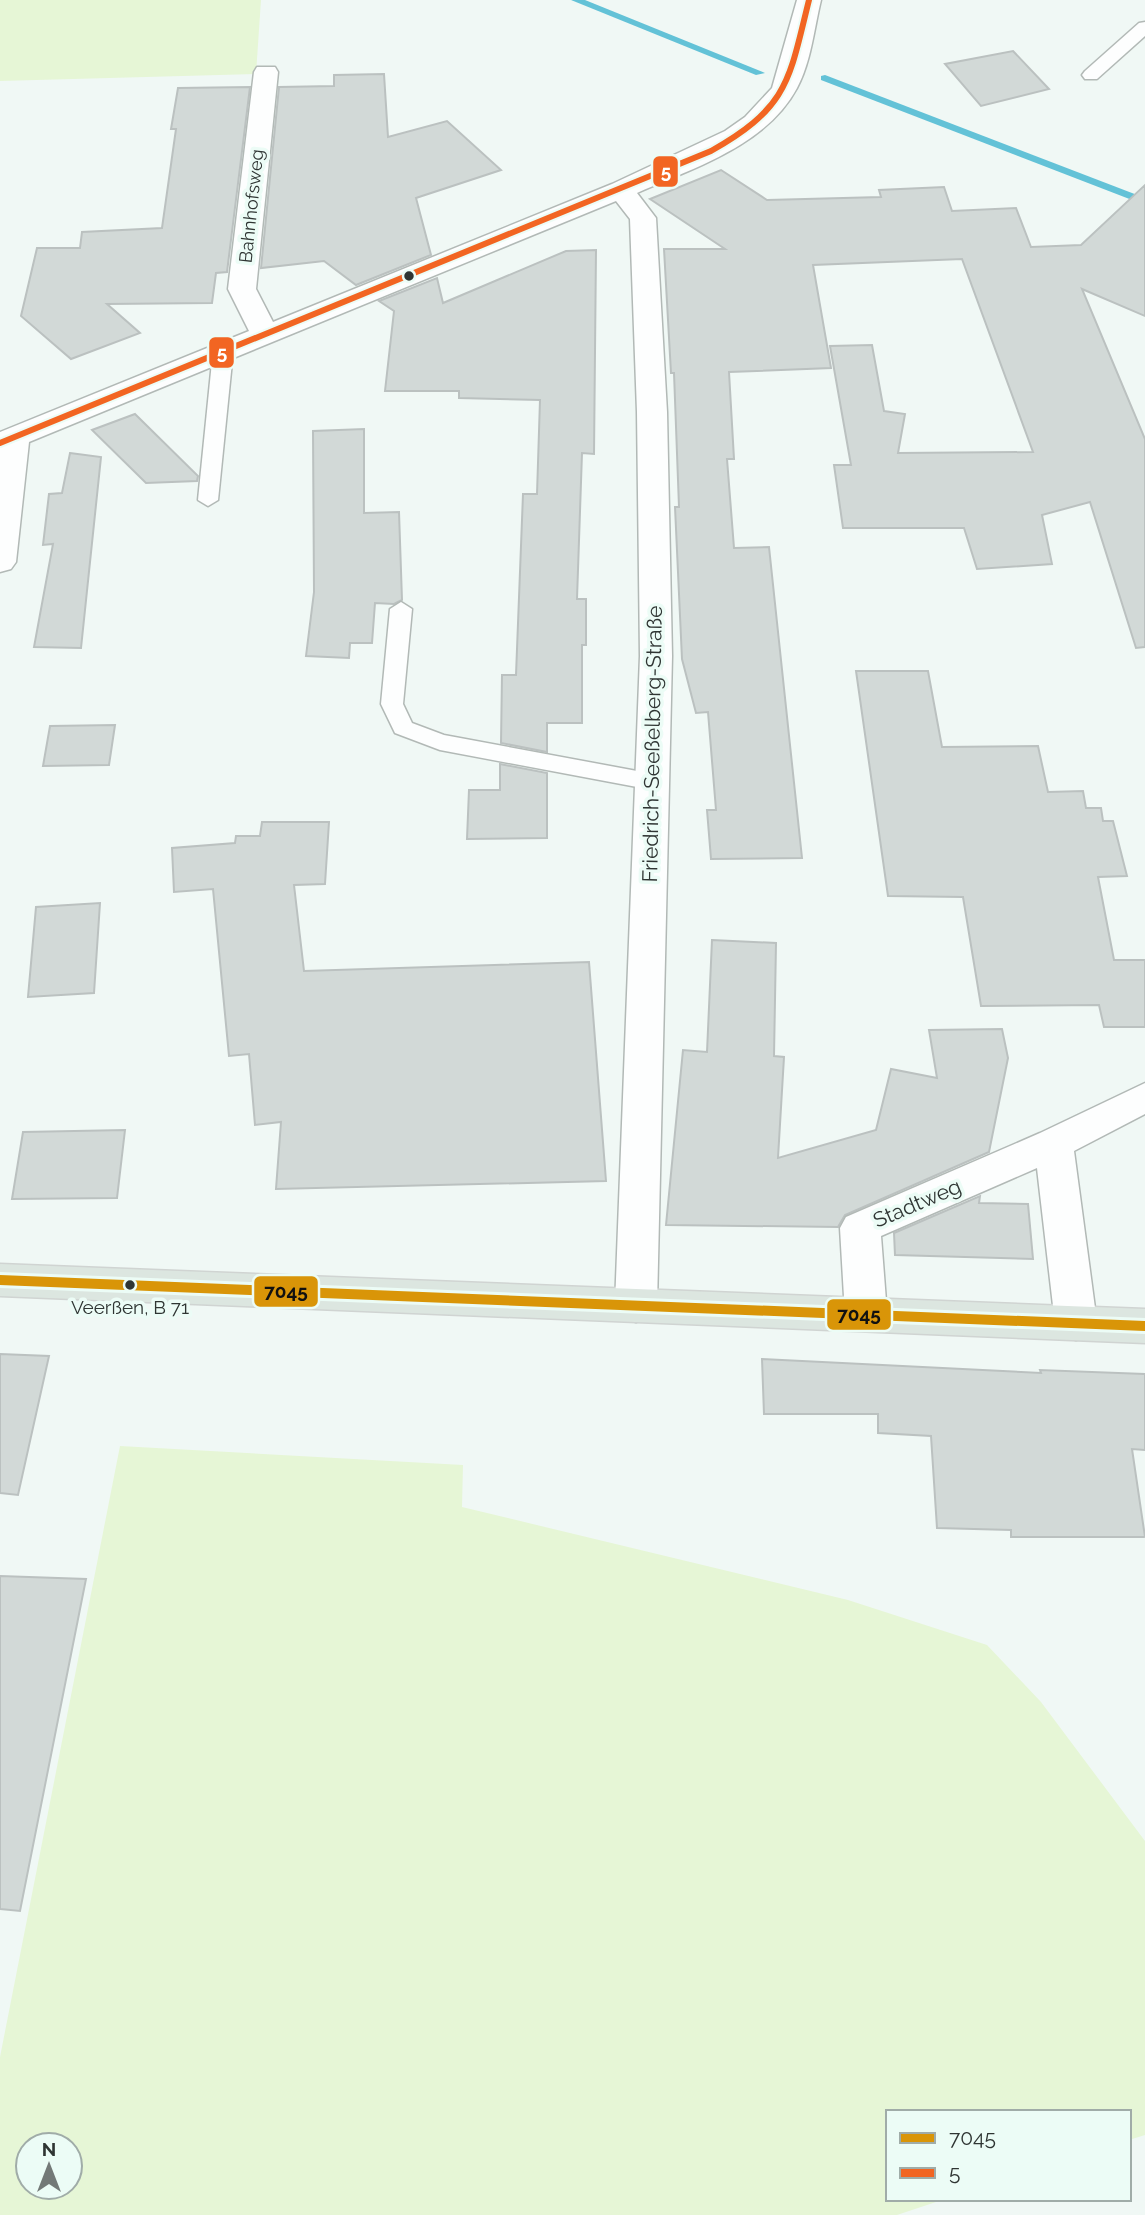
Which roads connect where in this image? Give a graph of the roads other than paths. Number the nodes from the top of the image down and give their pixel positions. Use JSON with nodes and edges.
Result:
{"nodes":[{"id":1,"x":809,"y":0,"type":"edge"},
{"id":2,"x":1145,"y":27,"type":"edge"},
{"id":3,"x":266,"y":72,"type":"dead end"},
{"id":4,"x":1091,"y":75,"type":"dead end"},
{"id":5,"x":621,"y":190,"type":"junction"},
{"id":6,"x":265,"y":335,"type":"junction"},
{"id":7,"x":223,"y":352,"type":"junction"},
{"id":8,"x":7,"y":440,"type":"edge"},
{"id":9,"x":208,"y":500,"type":"dead end"},
{"id":10,"x":0,"y":562,"type":"edge"},
{"id":11,"x":401,"y":609,"type":"dead end"},
{"id":12,"x":653,"y":782,"type":"junction"},
{"id":13,"x":1145,"y":1097,"type":"edge"},
{"id":14,"x":1054,"y":1144,"type":"junction"},
{"id":15,"x":0,"y":1280,"type":"edge"},
{"id":16,"x":636,"y":1305,"type":"junction"},
{"id":17,"x":866,"y":1314,"type":"junction"},
{"id":18,"x":1076,"y":1323,"type":"junction"},
{"id":19,"x":1145,"y":1326,"type":"edge"}],
"edges":[{"from":1,"to":5,"type":"street"},
{"from":2,"to":4,"type":"lane"},
{"from":3,"to":6,"type":"street","name":"Bahnhofsweg"},
{"from":5,"to":6,"type":"street"},
{"from":5,"to":12,"type":"street","name":"Friedrich-Seeßelberg-Straße"},
{"from":6,"to":7,"type":"street"},
{"from":7,"to":8,"type":"street"},
{"from":7,"to":9,"type":"lane"},
{"from":8,"to":10,"type":"street"},
{"from":11,"to":12,"type":"lane"},
{"from":12,"to":16,"type":"street","name":"Friedrich-Seeßelberg-Straße"},
{"from":13,"to":14,"type":"street","name":"Stadtweg"},
{"from":14,"to":17,"type":"street","name":"Stadtweg"},
{"from":14,"to":18,"type":"street"},
{"from":15,"to":16,"type":"main road"},
{"from":16,"to":17,"type":"main road"},
{"from":17,"to":18,"type":"main road"},
{"from":18,"to":19,"type":"main road"}]}
